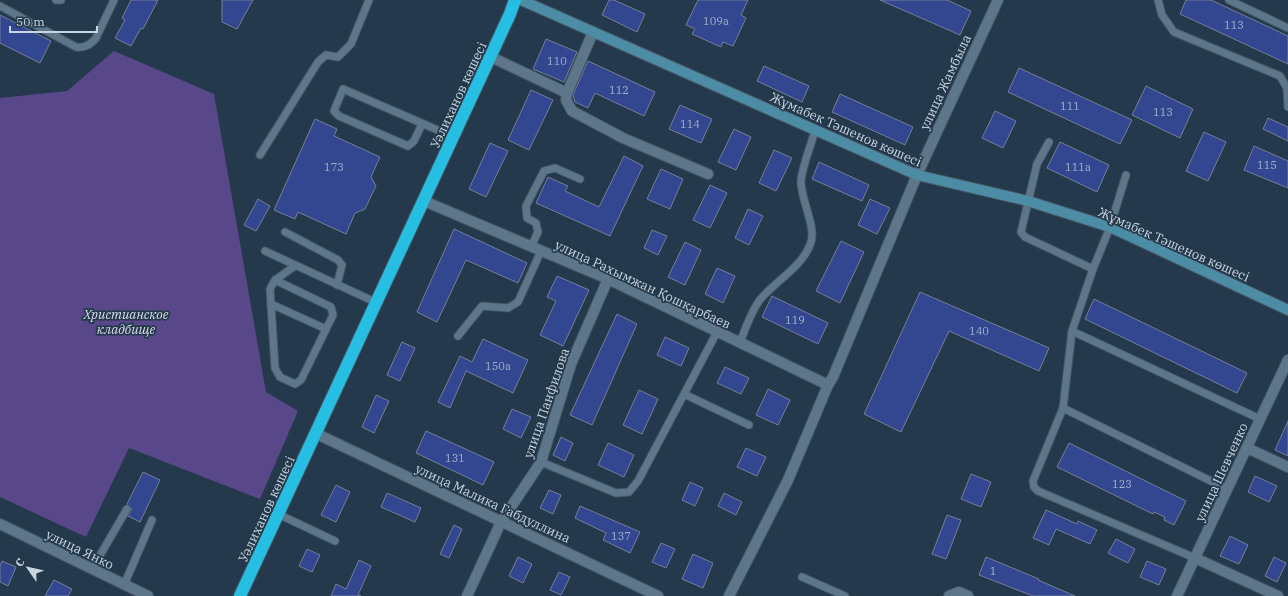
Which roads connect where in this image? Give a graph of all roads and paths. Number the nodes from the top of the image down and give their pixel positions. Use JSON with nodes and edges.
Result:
{"nodes":[{"id":1,"x":56,"y":0,"type":"edge"},
{"id":2,"x":61,"y":0,"type":"edge"},
{"id":3,"x":114,"y":0,"type":"edge"},
{"id":4,"x":369,"y":0,"type":"edge"},
{"id":5,"x":514,"y":0,"type":"edge"},
{"id":6,"x":521,"y":0,"type":"edge"},
{"id":7,"x":998,"y":0,"type":"edge"},
{"id":8,"x":1158,"y":0,"type":"edge"},
{"id":9,"x":1229,"y":0,"type":"edge"},
{"id":10,"x":0,"y":6,"type":"edge"},
{"id":11,"x":1288,"y":28,"type":"edge"},
{"id":12,"x":593,"y":32,"type":"junction"},
{"id":13,"x":491,"y":57,"type":"junction"},
{"id":14,"x":567,"y":93,"type":"junction"},
{"id":15,"x":1288,"y":107,"type":"edge"},
{"id":16,"x":422,"y":124,"type":"junction"},
{"id":17,"x":815,"y":130,"type":"junction"},
{"id":18,"x":449,"y":135,"type":"junction"},
{"id":19,"x":1050,"y":142,"type":"dead end"},
{"id":20,"x":260,"y":155,"type":"dead end"},
{"id":21,"x":708,"y":174,"type":"dead end"},
{"id":22,"x":917,"y":175,"type":"junction"},
{"id":23,"x":1126,"y":175,"type":"dead end"},
{"id":24,"x":580,"y":180,"type":"dead end"},
{"id":25,"x":424,"y":201,"type":"junction"},
{"id":26,"x":1028,"y":201,"type":"junction"},
{"id":27,"x":1110,"y":228,"type":"junction"},
{"id":28,"x":285,"y":232,"type":"dead end"},
{"id":29,"x":531,"y":247,"type":"junction"},
{"id":30,"x":265,"y":251,"type":"dead end"},
{"id":31,"x":541,"y":251,"type":"junction"},
{"id":32,"x":295,"y":266,"type":"junction"},
{"id":33,"x":1093,"y":270,"type":"junction"},
{"id":34,"x":608,"y":278,"type":"junction"},
{"id":35,"x":275,"y":280,"type":"junction"},
{"id":36,"x":337,"y":285,"type":"junction"},
{"id":37,"x":373,"y":301,"type":"junction"},
{"id":38,"x":271,"y":304,"type":"junction"},
{"id":39,"x":1288,"y":310,"type":"edge"},
{"id":40,"x":326,"y":329,"type":"junction"},
{"id":41,"x":1072,"y":331,"type":"junction"},
{"id":42,"x":718,"y":332,"type":"junction"},
{"id":43,"x":458,"y":336,"type":"dead end"},
{"id":44,"x":740,"y":343,"type":"junction"},
{"id":45,"x":1288,"y":360,"type":"edge"},
{"id":46,"x":828,"y":385,"type":"junction"},
{"id":47,"x":684,"y":394,"type":"junction"},
{"id":48,"x":1062,"y":408,"type":"junction"},
{"id":49,"x":1260,"y":419,"type":"junction"},
{"id":50,"x":749,"y":425,"type":"dead end"},
{"id":51,"x":317,"y":434,"type":"junction"},
{"id":52,"x":1247,"y":448,"type":"junction"},
{"id":53,"x":541,"y":462,"type":"junction"},
{"id":54,"x":1288,"y":467,"type":"edge"},
{"id":55,"x":1227,"y":489,"type":"junction"},
{"id":56,"x":127,"y":509,"type":"dead end"},
{"id":57,"x":278,"y":514,"type":"junction"},
{"id":58,"x":152,"y":520,"type":"dead end"},
{"id":59,"x":501,"y":522,"type":"junction"},
{"id":60,"x":0,"y":524,"type":"edge"},
{"id":61,"x":335,"y":541,"type":"dead end"},
{"id":62,"x":1195,"y":558,"type":"junction"},
{"id":63,"x":92,"y":569,"type":"junction"},
{"id":64,"x":802,"y":577,"type":"dead end"},
{"id":65,"x":124,"y":585,"type":"junction"},
{"id":66,"x":148,"y":596,"type":"edge"},
{"id":67,"x":240,"y":596,"type":"edge"},
{"id":68,"x":467,"y":596,"type":"edge"},
{"id":69,"x":658,"y":596,"type":"edge"},
{"id":70,"x":729,"y":596,"type":"edge"},
{"id":71,"x":845,"y":596,"type":"edge"},
{"id":72,"x":949,"y":596,"type":"edge"},
{"id":73,"x":968,"y":596,"type":"edge"},
{"id":74,"x":1177,"y":596,"type":"edge"},
{"id":75,"x":1278,"y":596,"type":"edge"}],
"edges":[{"from":1,"to":2,"type":"lane"},
{"from":3,"to":10,"type":"lane"},
{"from":4,"to":20,"type":"lane"},
{"from":5,"to":13,"type":"highway","name":"Уәлиханов көшесі"},
{"from":5,"to":18,"type":"highway"},
{"from":6,"to":12,"type":"main road","name":"Жұмабек Тәшенов көшесі"},
{"from":7,"to":22,"type":"street","name":"улица Жамбыла"},
{"from":8,"to":15,"type":"lane"},
{"from":9,"to":11,"type":"lane"},
{"from":12,"to":14,"type":"street"},
{"from":12,"to":17,"type":"main road","name":"Жұмабек Тәшенов көшесі"},
{"from":13,"to":14,"type":"street"},
{"from":13,"to":25,"type":"highway","name":"Уәлиханов көшесі"},
{"from":14,"to":21,"type":"street"},
{"from":16,"to":16,"type":"lane"},
{"from":16,"to":18,"type":"lane"},
{"from":17,"to":22,"type":"main road","name":"Жұмабек Тәшенов көшесі"},
{"from":17,"to":44,"type":"lane"},
{"from":18,"to":37,"type":"highway"},
{"from":19,"to":26,"type":"lane"},
{"from":22,"to":26,"type":"main road","name":"Жұмабек Тәшенов көшесі"},
{"from":22,"to":46,"type":"street","name":"улица Жамбыла"},
{"from":23,"to":27,"type":"lane"},
{"from":24,"to":29,"type":"lane"},
{"from":25,"to":29,"type":"street","name":"улица Рахымжан Қошқарбаев"},
{"from":25,"to":51,"type":"highway","name":"Уәлиханов көшесі"},
{"from":26,"to":27,"type":"main road","name":"Жұмабек Тәшенов көшесі"},
{"from":26,"to":33,"type":"lane"},
{"from":27,"to":33,"type":"lane"},
{"from":27,"to":39,"type":"main road","name":"Жұмабек Тәшенов көшесі"},
{"from":28,"to":36,"type":"lane"},
{"from":29,"to":31,"type":"street","name":"улица Рахымжан Қошқарбаев"},
{"from":30,"to":32,"type":"lane"},
{"from":31,"to":34,"type":"street","name":"улица Рахымжан Қошқарбаев"},
{"from":31,"to":43,"type":"lane"},
{"from":32,"to":35,"type":"lane"},
{"from":32,"to":36,"type":"lane"},
{"from":33,"to":41,"type":"lane"},
{"from":34,"to":42,"type":"street","name":"улица Рахымжан Қошқарбаев"},
{"from":34,"to":53,"type":"street","name":"улица Панфилова"},
{"from":35,"to":38,"type":"lane"},
{"from":35,"to":40,"type":"lane"},
{"from":36,"to":37,"type":"lane"},
{"from":37,"to":57,"type":"highway"},
{"from":38,"to":40,"type":"lane"},
{"from":38,"to":40,"type":"lane"},
{"from":41,"to":48,"type":"lane"},
{"from":41,"to":49,"type":"lane"},
{"from":42,"to":44,"type":"street","name":"улица Рахымжан Қошқарбаев"},
{"from":42,"to":47,"type":"lane"},
{"from":44,"to":46,"type":"street","name":"улица Рахымжан Қошқарбаев"},
{"from":45,"to":49,"type":"street","name":"улица Шевченко"},
{"from":46,"to":70,"type":"street","name":"улица Жамбыла"},
{"from":47,"to":50,"type":"lane"},
{"from":47,"to":53,"type":"lane"},
{"from":48,"to":55,"type":"lane"},
{"from":48,"to":62,"type":"lane"},
{"from":49,"to":52,"type":"street","name":"улица Шевченко"},
{"from":51,"to":57,"type":"highway","name":"Уәлиханов көшесі"},
{"from":51,"to":59,"type":"street","name":"улица Малика Габдуллина"},
{"from":52,"to":54,"type":"street"},
{"from":52,"to":55,"type":"street","name":"улица Шевченко"},
{"from":53,"to":59,"type":"street","name":"улица Панфилова"},
{"from":55,"to":62,"type":"street","name":"улица Шевченко"},
{"from":56,"to":63,"type":"lane"},
{"from":57,"to":61,"type":"lane"},
{"from":57,"to":67,"type":"highway","name":"Уәлиханов көшесі"},
{"from":58,"to":65,"type":"lane"},
{"from":59,"to":68,"type":"street","name":"улица Панфилова"},
{"from":59,"to":69,"type":"street","name":"улица Малика Габдуллина"},
{"from":60,"to":63,"type":"street","name":"улица Янко"},
{"from":62,"to":74,"type":"street","name":"улица Шевченко"},
{"from":62,"to":75,"type":"street"},
{"from":63,"to":65,"type":"street","name":"улица Янко"},
{"from":64,"to":71,"type":"lane"},
{"from":65,"to":66,"type":"street","name":"улица Янко"},
{"from":72,"to":73,"type":"street"}]}
